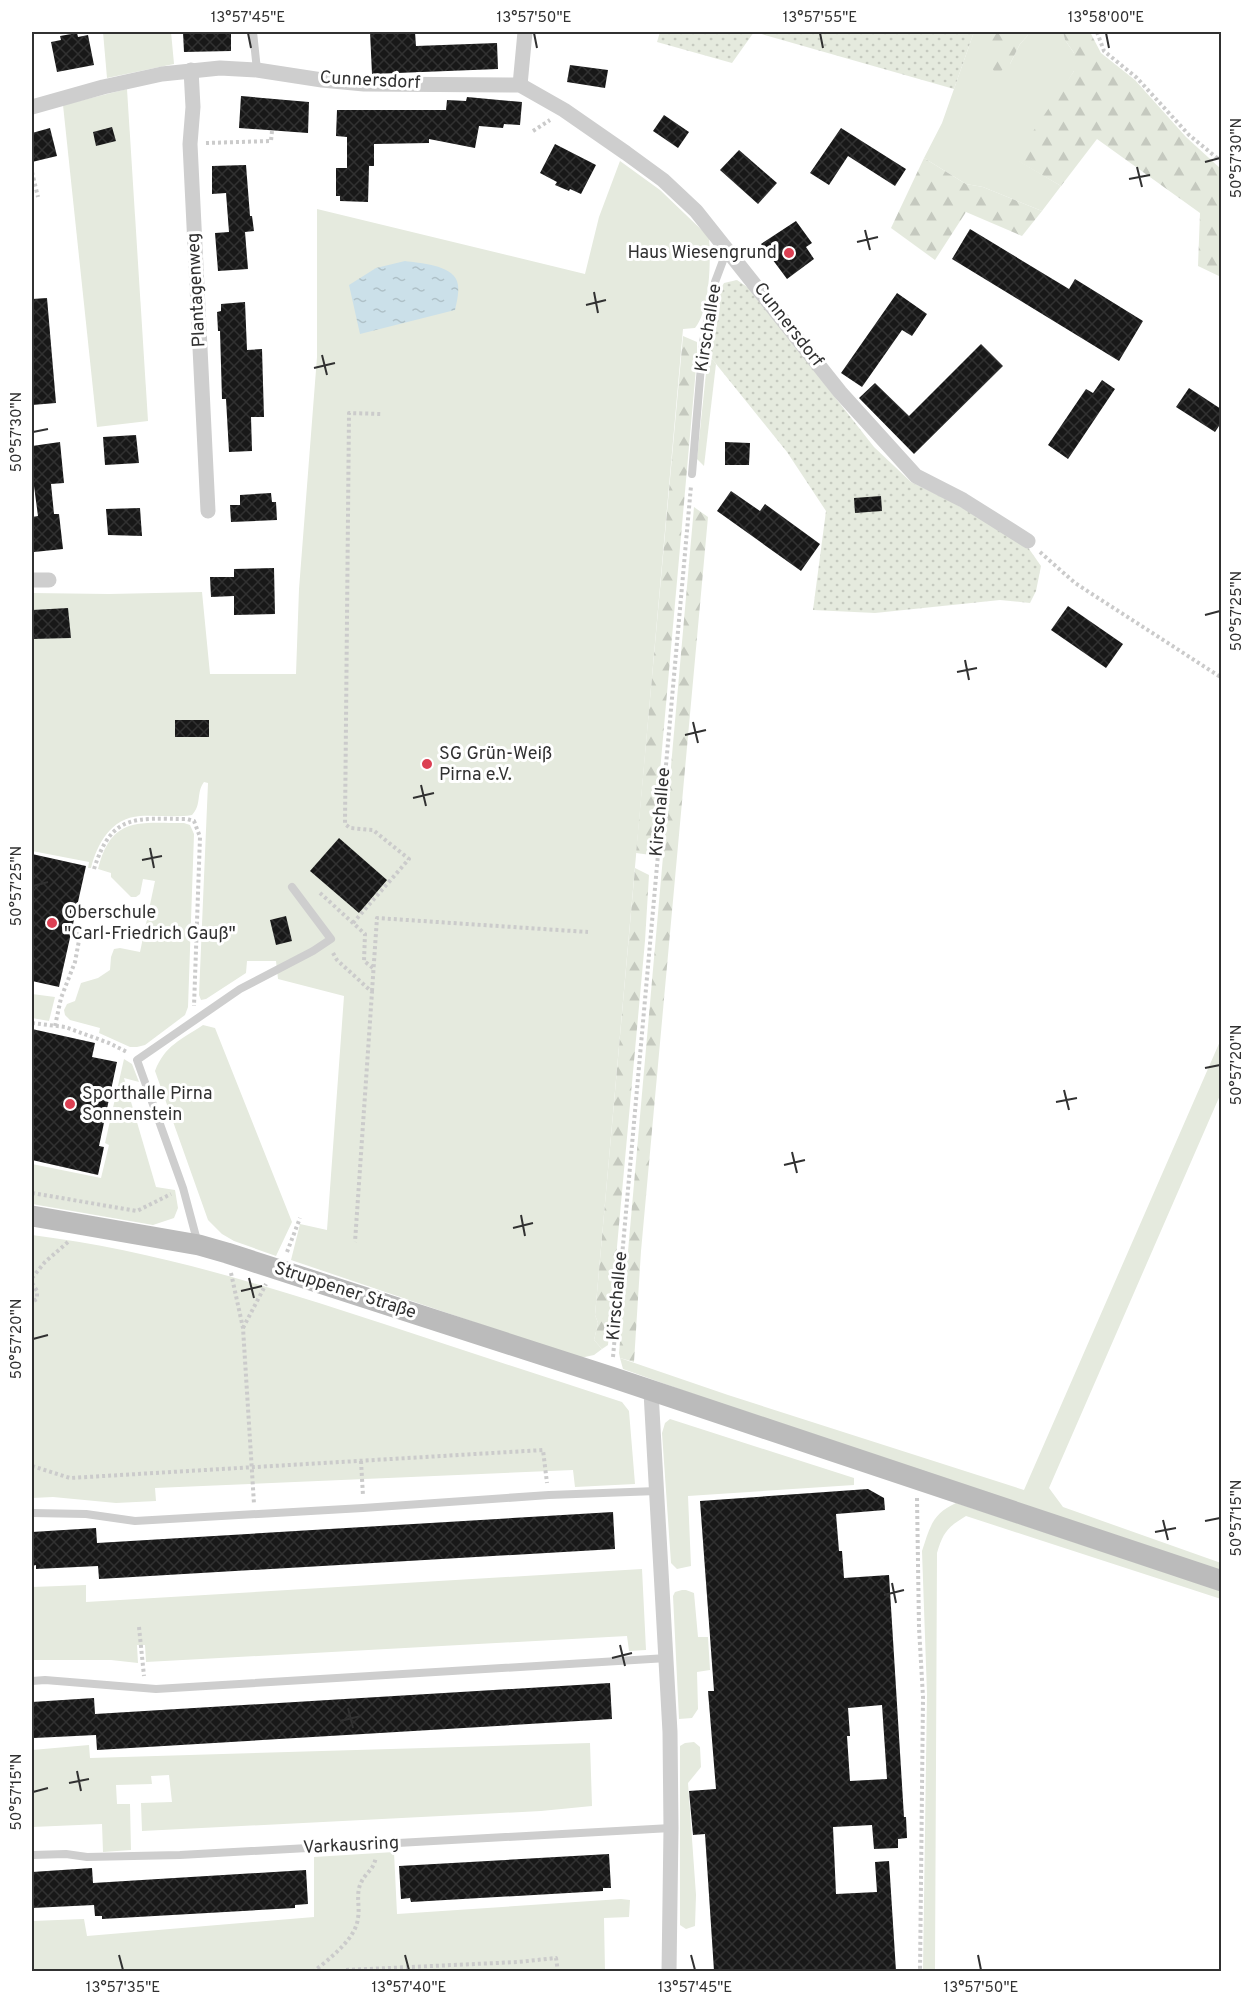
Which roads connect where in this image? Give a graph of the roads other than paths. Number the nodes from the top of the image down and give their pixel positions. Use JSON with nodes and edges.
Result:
{"nodes":[{"id":1,"x":253,"y":32,"type":"edge"},
{"id":2,"x":525,"y":32,"type":"edge"},
{"id":3,"x":191,"y":70,"type":"junction"},
{"id":4,"x":257,"y":70,"type":"junction"},
{"id":5,"x":520,"y":85,"type":"junction"},
{"id":6,"x":32,"y":107,"type":"edge"},
{"id":7,"x":728,"y":249,"type":"junction"},
{"id":8,"x":692,"y":474,"type":"road end"},
{"id":9,"x":208,"y":511,"type":"dead end"},
{"id":10,"x":1028,"y":541,"type":"road end"},
{"id":11,"x":32,"y":580,"type":"edge"},
{"id":12,"x":49,"y":580,"type":"dead end"},
{"id":13,"x":292,"y":887,"type":"dead end"},
{"id":14,"x":32,"y":1216,"type":"edge"},
{"id":15,"x":199,"y":1245,"type":"junction"},
{"id":16,"x":651,"y":1392,"type":"junction"},
{"id":17,"x":657,"y":1491,"type":"junction"},
{"id":18,"x":32,"y":1513,"type":"edge"},
{"id":19,"x":1221,"y":1581,"type":"edge"},
{"id":20,"x":667,"y":1658,"type":"junction"},
{"id":21,"x":32,"y":1681,"type":"edge"},
{"id":22,"x":671,"y":1828,"type":"junction"},
{"id":23,"x":32,"y":1855,"type":"edge"},
{"id":24,"x":669,"y":1971,"type":"edge"}],
"edges":[{"from":1,"to":4,"type":"lane"},
{"from":2,"to":5,"type":"street"},
{"from":3,"to":4,"type":"street","name":"Cunnersdorf"},
{"from":3,"to":6,"type":"street","name":"Cunnersdorf"},
{"from":3,"to":9,"type":"street","name":"Plantagenweg"},
{"from":4,"to":5,"type":"street","name":"Cunnersdorf"},
{"from":5,"to":7,"type":"street","name":"Cunnersdorf"},
{"from":7,"to":8,"type":"lane","name":"Kirschallee"},
{"from":7,"to":10,"type":"street","name":"Cunnersdorf"},
{"from":11,"to":12,"type":"street"},
{"from":13,"to":15,"type":"lane"},
{"from":14,"to":15,"type":"main road","name":"Struppener Straße"},
{"from":15,"to":16,"type":"main road","name":"Struppener Straße"},
{"from":16,"to":17,"type":"street"},
{"from":16,"to":19,"type":"main road","name":"Struppener Straße"},
{"from":17,"to":18,"type":"lane"},
{"from":17,"to":20,"type":"street"},
{"from":20,"to":21,"type":"lane"},
{"from":20,"to":22,"type":"street"},
{"from":22,"to":23,"type":"lane","name":"Varkausring"},
{"from":22,"to":24,"type":"street"}]}
